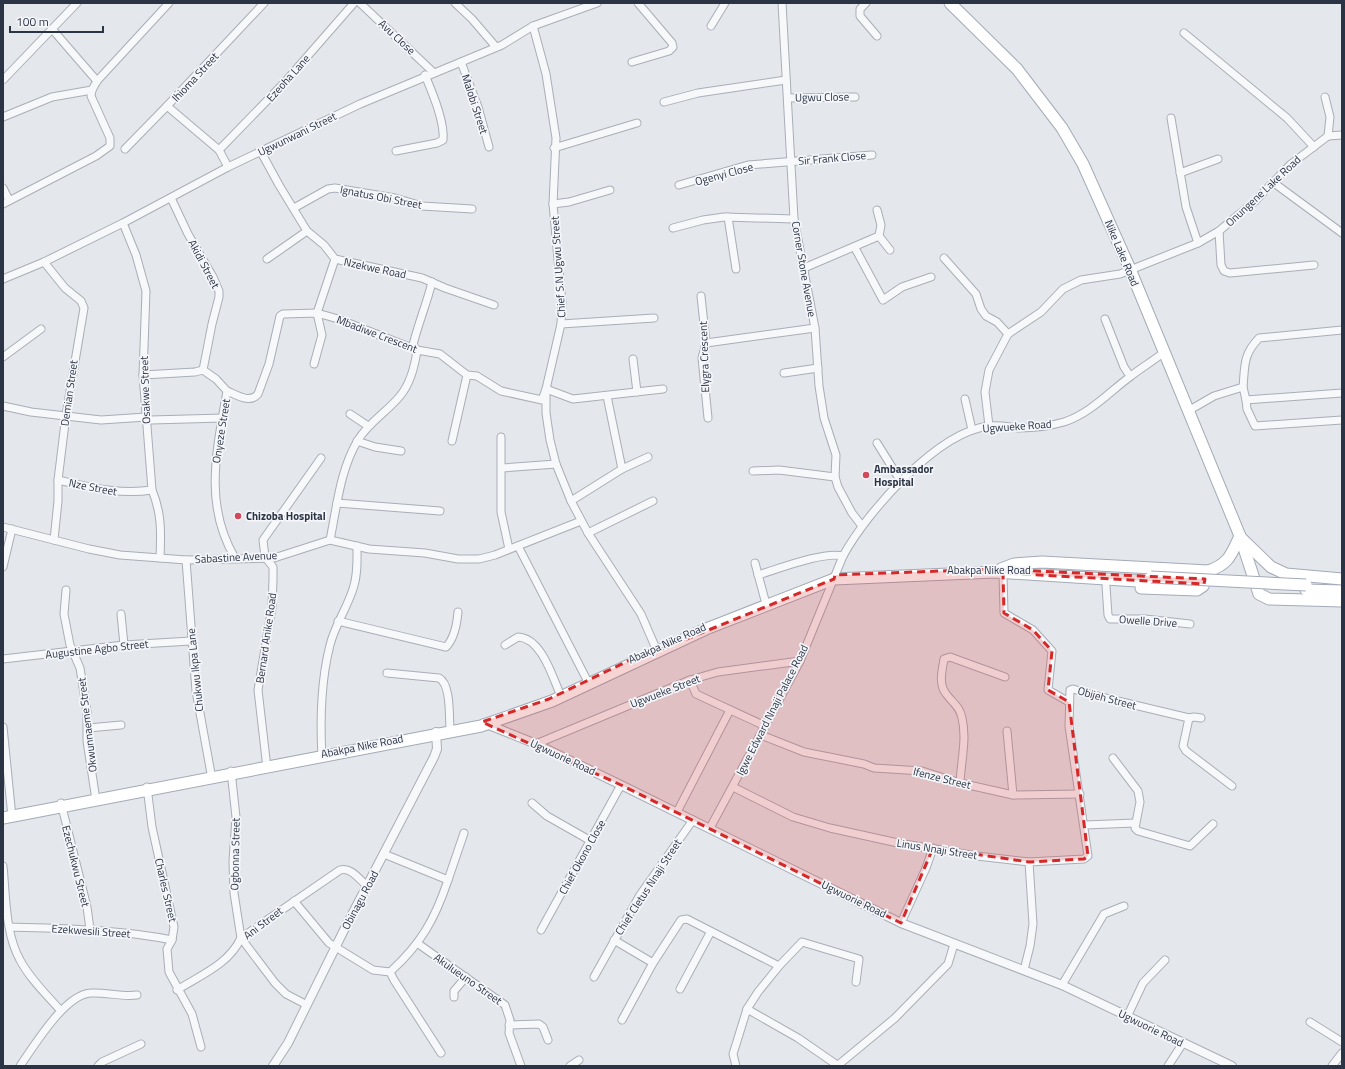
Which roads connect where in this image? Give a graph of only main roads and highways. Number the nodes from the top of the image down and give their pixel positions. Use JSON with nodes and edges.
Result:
{"nodes":[{"id":1,"x":950,"y":3,"type":"edge"},
{"id":2,"x":1240,"y":536,"type":"junction"},
{"id":3,"x":1208,"y":571,"type":"junction"},
{"id":4,"x":1002,"y":572,"type":"junction"},
{"id":5,"x":1342,"y":579,"type":"edge"},
{"id":6,"x":1306,"y":587,"type":"junction"},
{"id":7,"x":1342,"y":587,"type":"edge"},
{"id":8,"x":1342,"y":591,"type":"edge"},
{"id":9,"x":1342,"y":601,"type":"edge"},
{"id":10,"x":656,"y":649,"type":"junction"},
{"id":11,"x":484,"y":723,"type":"junction"},
{"id":12,"x":436,"y":734,"type":"junction"},
{"id":13,"x":7,"y":816,"type":"edge"}],
"edges":[{"from":1,"to":2,"type":"main road","name":"Nike Lake Road"},
{"from":2,"to":3,"type":"main road"},
{"from":2,"to":5,"type":"main road"},
{"from":2,"to":9,"type":"main road","name":"Nike Lake Road"},
{"from":3,"to":4,"type":"main road"},
{"from":3,"to":4,"type":"main road"},
{"from":4,"to":6,"type":"main road","name":"Abakpa Nike Road","bridge":true},
{"from":4,"to":10,"type":"main road","name":"Abakpa Nike Road"},
{"from":6,"to":7,"type":"main road","name":"Abakpa Nike Road"},
{"from":6,"to":8,"type":"main road","name":"Abakpa Nike Road"},
{"from":10,"to":11,"type":"main road","name":"Abakpa Nike Road"},
{"from":10,"to":11,"type":"main road","name":"Abakpa Nike Road"},
{"from":11,"to":12,"type":"main road","name":"Abakpa Nike Road"},
{"from":11,"to":12,"type":"main road","name":"Abakpa Nike Road"},
{"from":12,"to":13,"type":"main road","name":"Abakpa Nike Road"}]}
